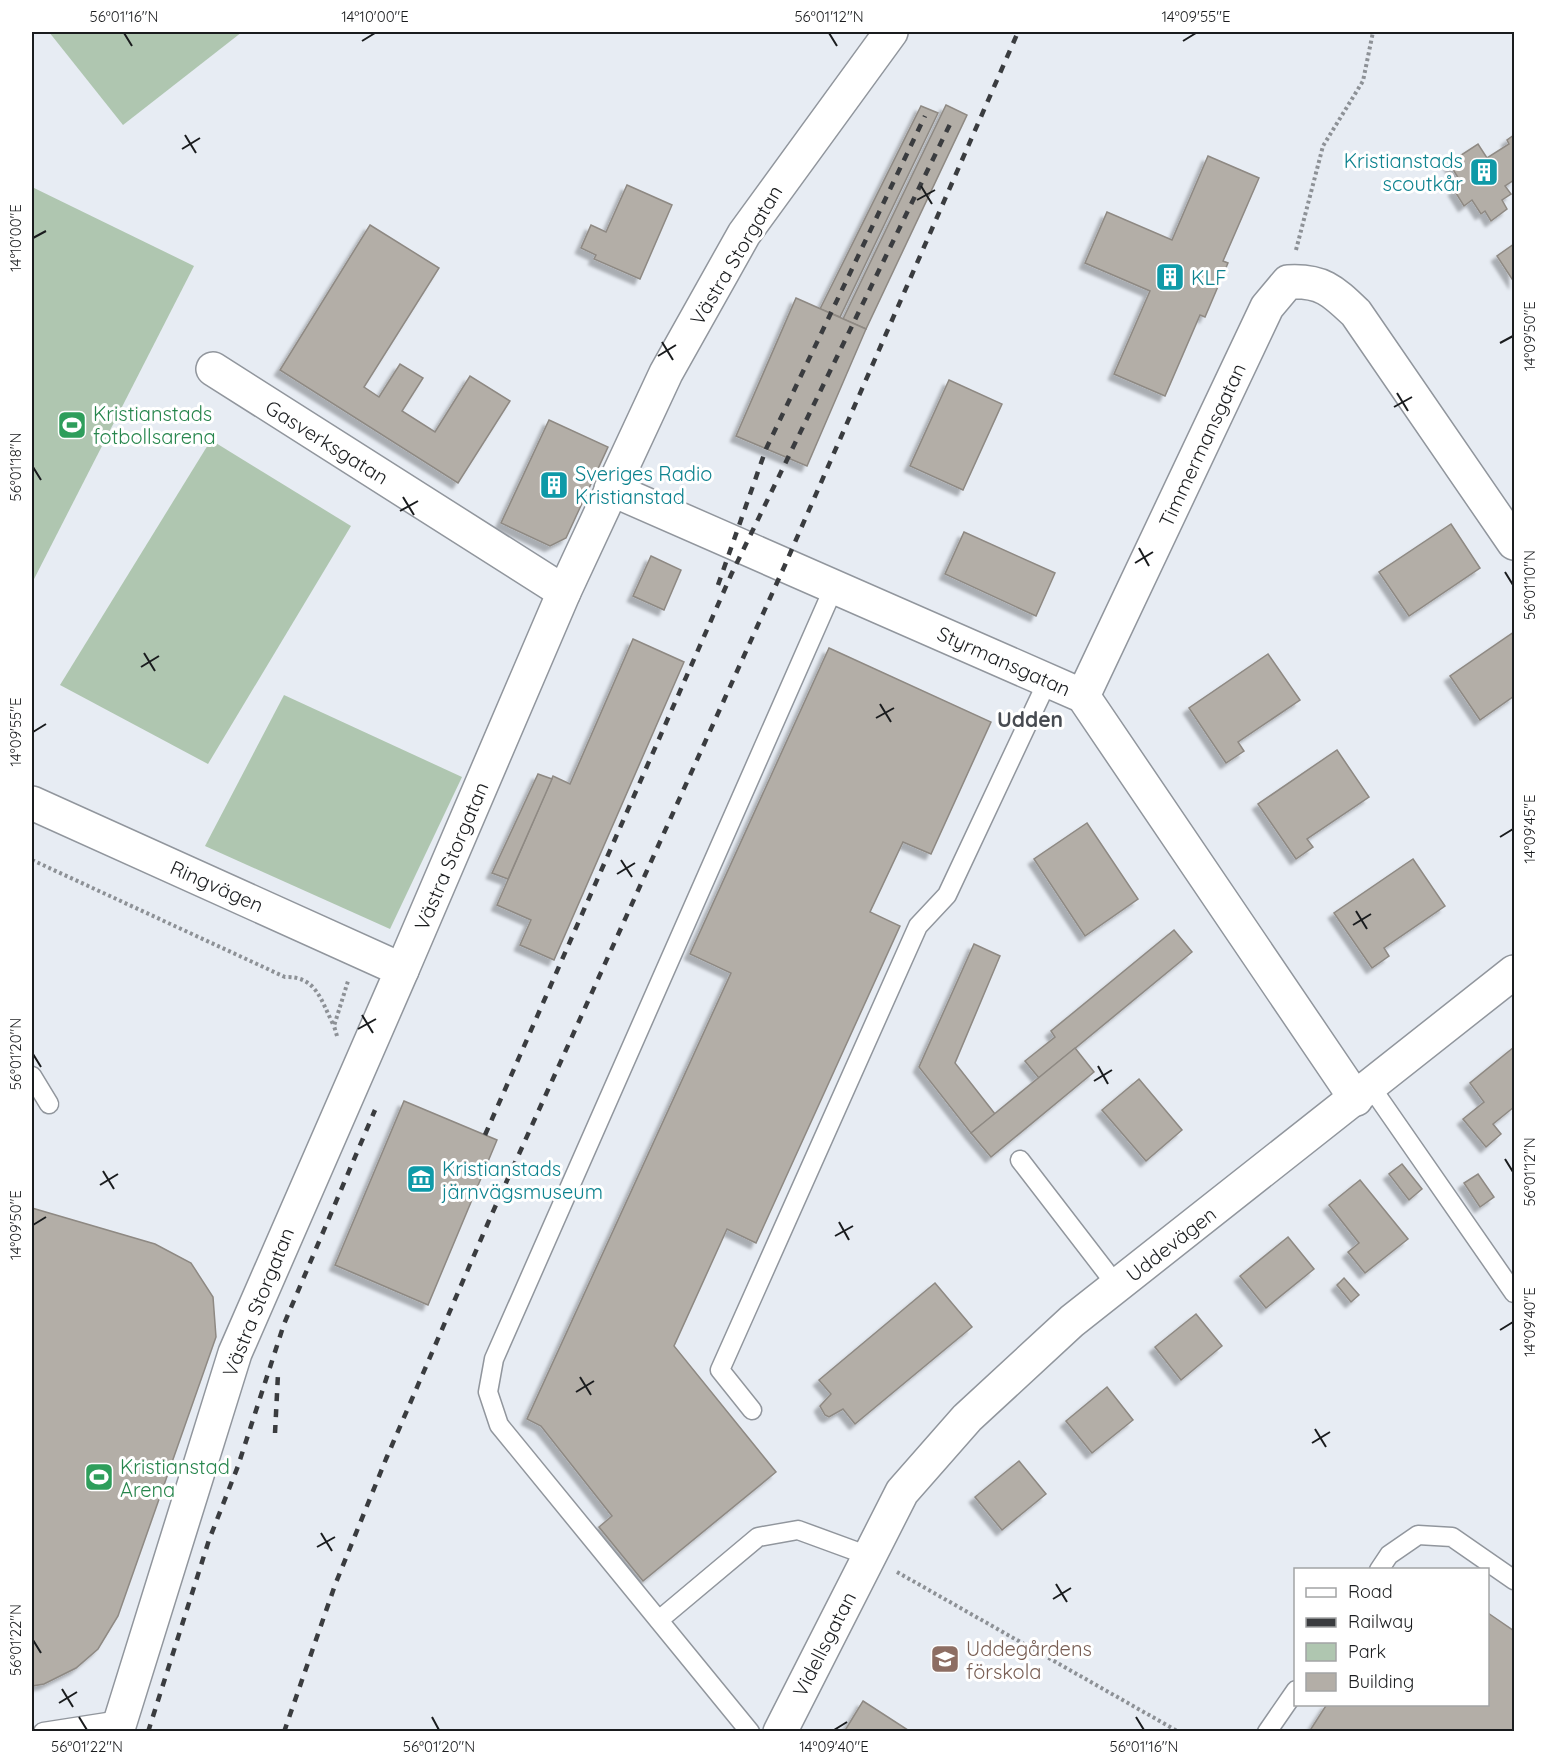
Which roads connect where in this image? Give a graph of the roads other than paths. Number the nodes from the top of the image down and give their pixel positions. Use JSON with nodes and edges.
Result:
{"nodes":[{"id":1,"x":891,"y":32,"type":"edge"},
{"id":2,"x":213,"y":369,"type":"dead end"},
{"id":3,"x":611,"y":489,"type":"junction"},
{"id":4,"x":1515,"y":543,"type":"edge"},
{"id":5,"x":834,"y":587,"type":"junction"},
{"id":6,"x":564,"y":592,"type":"junction"},
{"id":7,"x":1048,"y":680,"type":"junction"},
{"id":8,"x":1083,"y":696,"type":"junction"},
{"id":9,"x":32,"y":802,"type":"edge"},
{"id":10,"x":402,"y":970,"type":"junction"},
{"id":11,"x":1515,"y":972,"type":"edge"},
{"id":12,"x":32,"y":1076,"type":"edge"},
{"id":13,"x":1363,"y":1093,"type":"junction"},
{"id":14,"x":49,"y":1104,"type":"dead end"},
{"id":15,"x":1020,"y":1160,"type":"dead end"},
{"id":16,"x":1117,"y":1286,"type":"junction"},
{"id":17,"x":1515,"y":1293,"type":"edge"},
{"id":18,"x":752,"y":1410,"type":"dead end"},
{"id":19,"x":869,"y":1556,"type":"junction"},
{"id":20,"x":1380,"y":1568,"type":"edge"},
{"id":21,"x":1515,"y":1580,"type":"edge"},
{"id":22,"x":659,"y":1620,"type":"junction"},
{"id":23,"x":1294,"y":1693,"type":"edge"},
{"id":24,"x":119,"y":1726,"type":"edge"},
{"id":25,"x":43,"y":1731,"type":"edge"},
{"id":26,"x":750,"y":1731,"type":"edge"},
{"id":27,"x":780,"y":1731,"type":"edge"},
{"id":28,"x":1267,"y":1731,"type":"edge"}],
"edges":[{"from":1,"to":3,"type":"street","name":"Västra Storgatan"},
{"from":2,"to":6,"type":"street","name":"Gasverksgatan"},
{"from":3,"to":5,"type":"street","name":"Styrmansgatan"},
{"from":3,"to":6,"type":"street","name":"Västra Storgatan"},
{"from":4,"to":8,"type":"street","name":"Timmermansgatan"},
{"from":5,"to":7,"type":"street","name":"Styrmansgatan"},
{"from":5,"to":22,"type":"lane"},
{"from":6,"to":10,"type":"street","name":"Västra Storgatan"},
{"from":7,"to":8,"type":"street","name":"Styrmansgatan"},
{"from":7,"to":18,"type":"lane"},
{"from":8,"to":13,"type":"street","name":"Styrmansgatan"},
{"from":9,"to":10,"type":"street","name":"Ringvägen"},
{"from":10,"to":24,"type":"street","name":"Västra Storgatan"},
{"from":11,"to":13,"type":"street","name":"Uddevägen"},
{"from":12,"to":14,"type":"lane"},
{"from":13,"to":16,"type":"street","name":"Uddevägen"},
{"from":13,"to":17,"type":"lane"},
{"from":15,"to":16,"type":"lane"},
{"from":16,"to":19,"type":"street","name":"Uddevägen"},
{"from":19,"to":22,"type":"lane"},
{"from":19,"to":27,"type":"street","name":"Videllsgatan"},
{"from":20,"to":21,"type":"lane"},
{"from":22,"to":26,"type":"lane"},
{"from":23,"to":28,"type":"lane"},
{"from":24,"to":25,"type":"lane"}]}
